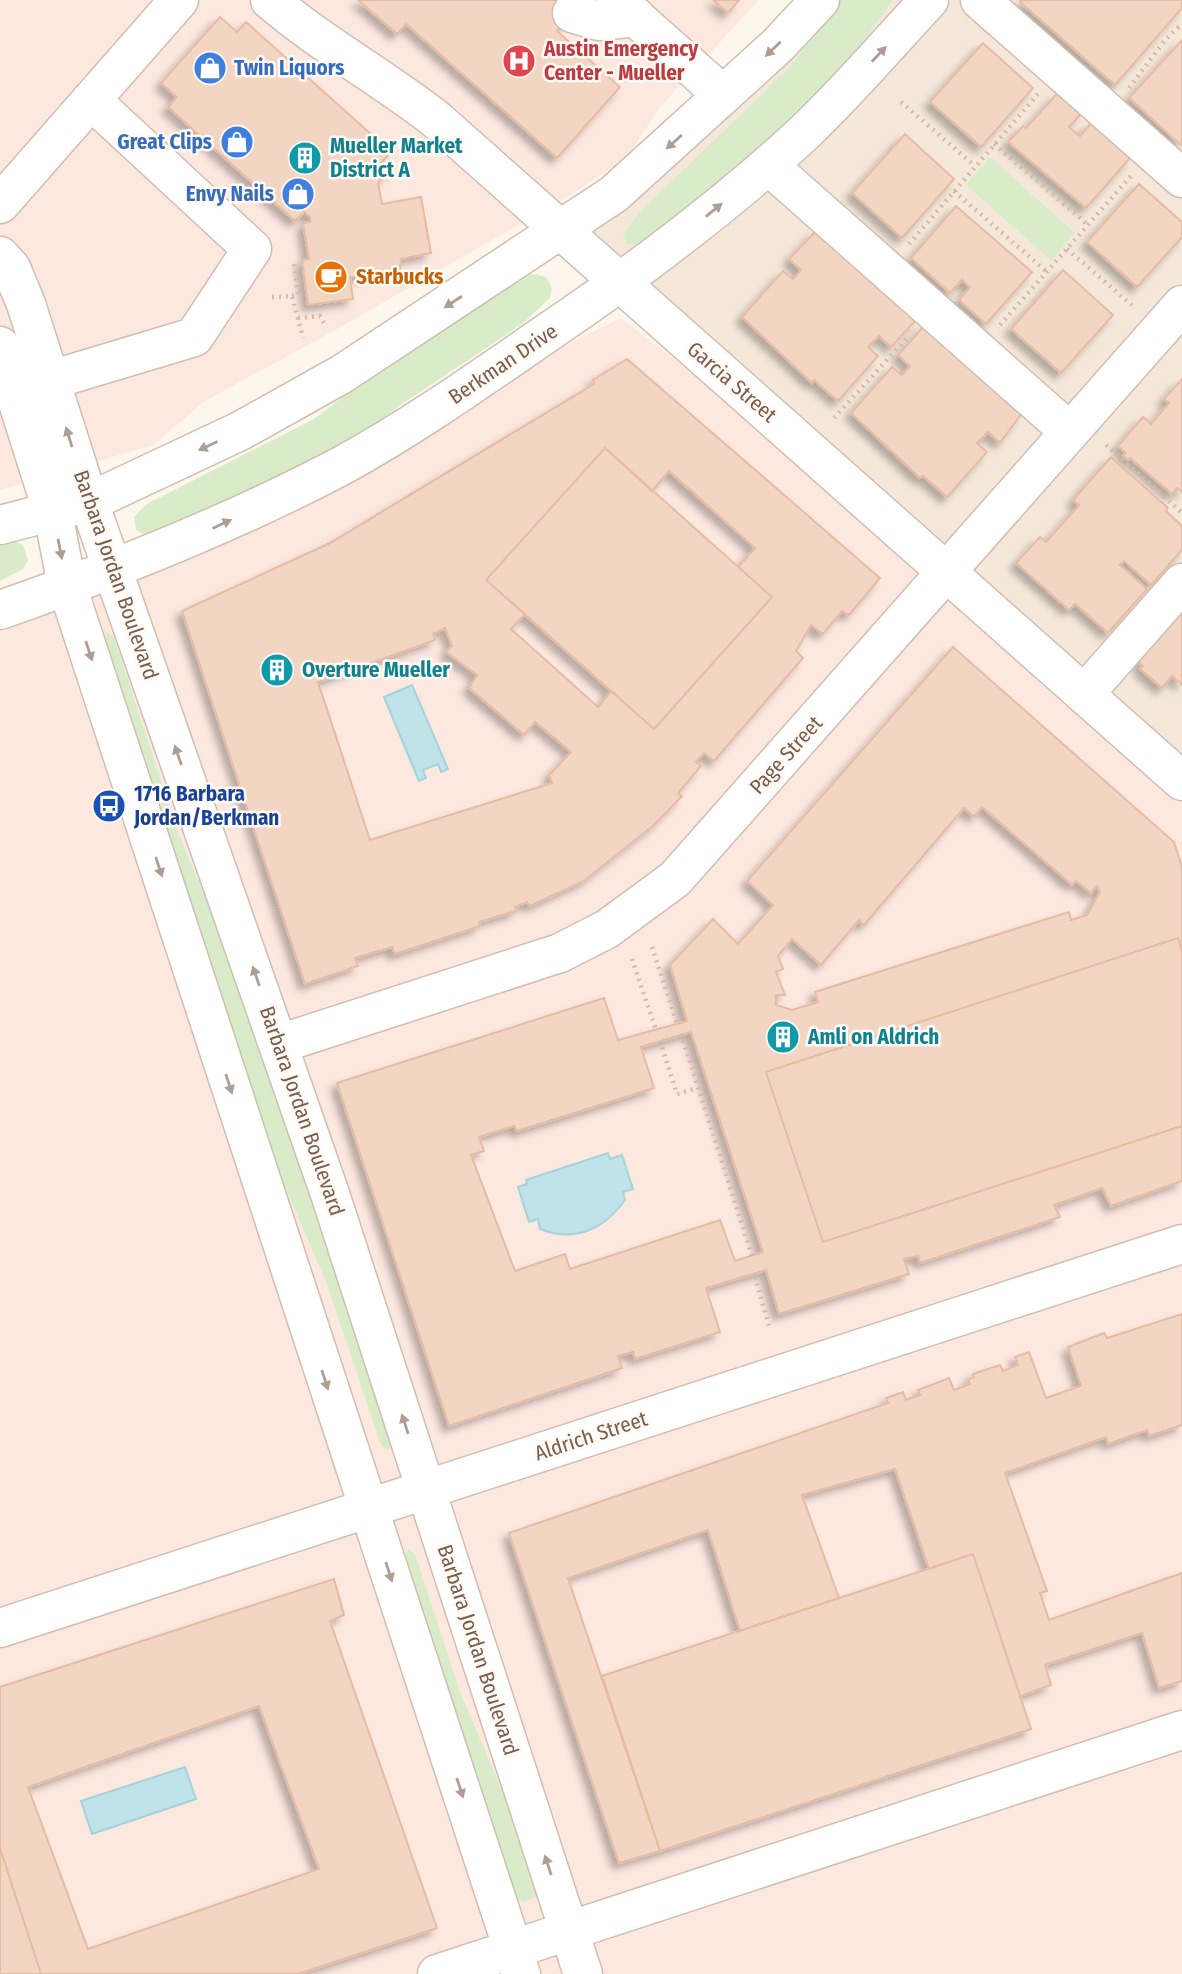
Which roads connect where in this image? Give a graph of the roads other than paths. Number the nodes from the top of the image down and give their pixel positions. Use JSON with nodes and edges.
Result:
{"nodes":[{"id":1,"x":179,"y":0,"type":"edge"},
{"id":2,"x":270,"y":0,"type":"edge"},
{"id":3,"x":820,"y":0,"type":"edge"},
{"id":4,"x":929,"y":0,"type":"edge"},
{"id":5,"x":980,"y":0,"type":"edge"},
{"id":6,"x":626,"y":9,"type":"edge"},
{"id":7,"x":572,"y":13,"type":"dead end"},
{"id":8,"x":723,"y":95,"type":"junction"},
{"id":9,"x":91,"y":100,"type":"junction"},
{"id":10,"x":768,"y":165,"type":"junction"},
{"id":11,"x":1182,"y":178,"type":"edge"},
{"id":12,"x":0,"y":204,"type":"edge"},
{"id":13,"x":561,"y":231,"type":"junction"},
{"id":14,"x":0,"y":256,"type":"edge"},
{"id":15,"x":619,"y":284,"type":"junction"},
{"id":16,"x":1182,"y":305,"type":"edge"},
{"id":17,"x":0,"y":346,"type":"edge"},
{"id":18,"x":51,"y":380,"type":"junction"},
{"id":19,"x":1070,"y":432,"type":"junction"},
{"id":20,"x":89,"y":502,"type":"junction"},
{"id":21,"x":52,"y":513,"type":"junction"},
{"id":22,"x":0,"y":525,"type":"edge"},
{"id":23,"x":113,"y":568,"type":"junction"},
{"id":24,"x":949,"y":571,"type":"junction"},
{"id":25,"x":1182,"y":583,"type":"edge"},
{"id":26,"x":67,"y":586,"type":"junction"},
{"id":27,"x":0,"y":610,"type":"edge"},
{"id":28,"x":1085,"y":693,"type":"junction"},
{"id":29,"x":1182,"y":780,"type":"edge"},
{"id":30,"x":279,"y":1044,"type":"junction"},
{"id":31,"x":1182,"y":1244,"type":"edge"},
{"id":32,"x":426,"y":1489,"type":"junction"},
{"id":33,"x":367,"y":1507,"type":"junction"},
{"id":34,"x":0,"y":1628,"type":"edge"},
{"id":35,"x":1182,"y":1730,"type":"edge"},
{"id":36,"x":569,"y":1930,"type":"junction"},
{"id":37,"x":517,"y":1961,"type":"edge"},
{"id":38,"x":437,"y":1974,"type":"edge"},
{"id":39,"x":583,"y":1974,"type":"edge"}],
"edges":[{"from":1,"to":9,"type":"street"},
{"from":2,"to":13,"type":"street","name":"Garcia Street"},
{"from":3,"to":8,"type":"street","one_way":true},
{"from":10,"to":4,"type":"street","name":"Berkman Drive","one_way":true},
{"from":5,"to":11,"type":"street"},
{"from":6,"to":7,"type":"street"},
{"from":6,"to":8,"type":"street"},
{"from":8,"to":13,"type":"street","one_way":true},
{"from":9,"to":12,"type":"street"},
{"from":9,"to":18,"type":"street"},
{"from":15,"to":10,"type":"street","name":"Berkman Drive","one_way":true},
{"from":10,"to":19,"type":"street"},
{"from":13,"to":15,"type":"street","name":"Garcia Street"},
{"from":13,"to":20,"type":"street","one_way":true},
{"from":14,"to":18,"type":"street","name":"Barbara Jordan Boulevard"},
{"from":23,"to":15,"type":"street","name":"Berkman Drive","one_way":true},
{"from":15,"to":24,"type":"street","name":"Garcia Street"},
{"from":16,"to":19,"type":"street","name":"Page Street"},
{"from":17,"to":21,"type":"street","name":"Barbara Jordan Boulevard"},
{"from":20,"to":18,"type":"street","name":"Barbara Jordan Boulevard","one_way":true},
{"from":19,"to":24,"type":"street","name":"Page Street"},
{"from":20,"to":21,"type":"street"},
{"from":20,"to":23,"type":"street","name":"Barbara Jordan Boulevard"},
{"from":21,"to":22,"type":"street"},
{"from":21,"to":26,"type":"street","name":"Barbara Jordan Boulevard","one_way":true},
{"from":23,"to":26,"type":"street","name":"Berkman Drive"},
{"from":30,"to":23,"type":"street","name":"Barbara Jordan Boulevard","one_way":true},
{"from":24,"to":28,"type":"street","name":"Garcia Street"},
{"from":24,"to":30,"type":"street","name":"Page Street"},
{"from":25,"to":28,"type":"street"},
{"from":26,"to":27,"type":"street","name":"Berkman Drive"},
{"from":26,"to":33,"type":"street","name":"Barbara Jordan Boulevard","one_way":true},
{"from":28,"to":29,"type":"street","name":"Garcia Street"},
{"from":32,"to":30,"type":"street","name":"Barbara Jordan Boulevard","one_way":true},
{"from":31,"to":32,"type":"street","name":"Aldrich Street"},
{"from":32,"to":33,"type":"street","name":"Aldrich Street"},
{"from":36,"to":32,"type":"street","name":"Barbara Jordan Boulevard","one_way":true},
{"from":33,"to":34,"type":"street","name":"Aldrich Street"},
{"from":33,"to":37,"type":"street","name":"Barbara Jordan Boulevard","one_way":true},
{"from":35,"to":36,"type":"street"},
{"from":36,"to":37,"type":"street"},
{"from":36,"to":39,"type":"street","name":"Barbara Jordan Boulevard"},
{"from":37,"to":38,"type":"street"}]}
